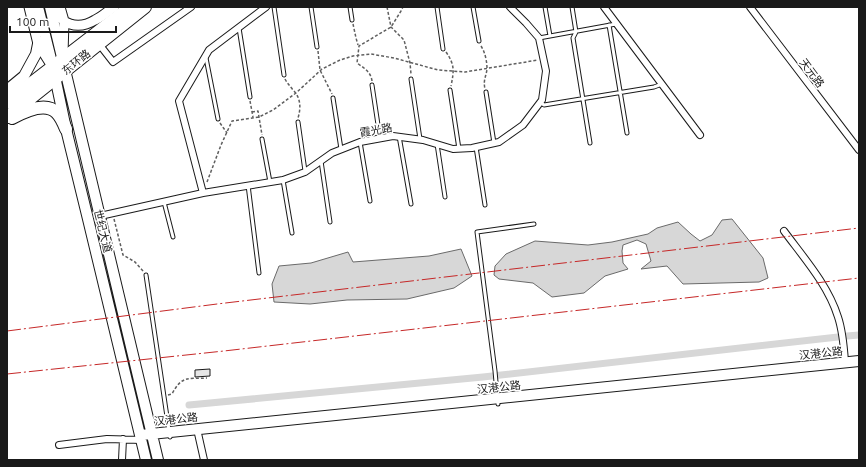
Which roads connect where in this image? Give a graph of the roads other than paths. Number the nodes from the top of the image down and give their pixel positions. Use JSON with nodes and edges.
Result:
{"nodes":[{"id":1,"x":29,"y":7,"type":"edge"},
{"id":2,"x":38,"y":7,"type":"edge"},
{"id":3,"x":51,"y":7,"type":"edge"},
{"id":4,"x":60,"y":7,"type":"edge"},
{"id":5,"x":114,"y":7,"type":"edge"},
{"id":6,"x":130,"y":7,"type":"edge"},
{"id":7,"x":145,"y":7,"type":"edge"},
{"id":8,"x":191,"y":7,"type":"edge"},
{"id":9,"x":266,"y":7,"type":"edge"},
{"id":10,"x":274,"y":7,"type":"edge"},
{"id":11,"x":311,"y":7,"type":"edge"},
{"id":12,"x":350,"y":7,"type":"edge"},
{"id":13,"x":437,"y":7,"type":"edge"},
{"id":14,"x":473,"y":7,"type":"edge"},
{"id":15,"x":510,"y":7,"type":"edge"},
{"id":16,"x":545,"y":7,"type":"edge"},
{"id":17,"x":572,"y":7,"type":"edge"},
{"id":18,"x":604,"y":7,"type":"edge"},
{"id":19,"x":750,"y":7,"type":"edge"},
{"id":20,"x":352,"y":20,"type":"road end"},
{"id":21,"x":64,"y":21,"type":"junction"},
{"id":22,"x":617,"y":24,"type":"junction"},
{"id":23,"x":610,"y":26,"type":"junction"},
{"id":24,"x":239,"y":28,"type":"junction"},
{"id":25,"x":576,"y":32,"type":"junction"},
{"id":26,"x":550,"y":36,"type":"junction"},
{"id":27,"x":539,"y":38,"type":"junction"},
{"id":28,"x":478,"y":40,"type":"road end"},
{"id":29,"x":38,"y":44,"type":"junction"},
{"id":30,"x":99,"y":44,"type":"junction"},
{"id":31,"x":317,"y":47,"type":"road end"},
{"id":32,"x":443,"y":48,"type":"road end"},
{"id":33,"x":206,"y":56,"type":"junction"},
{"id":34,"x":64,"y":65,"type":"junction"},
{"id":35,"x":54,"y":73,"type":"junction"},
{"id":36,"x":284,"y":75,"type":"road end"},
{"id":37,"x":24,"y":76,"type":"junction"},
{"id":38,"x":411,"y":79,"type":"road end"},
{"id":39,"x":662,"y":84,"type":"junction"},
{"id":40,"x":372,"y":85,"type":"road end"},
{"id":41,"x":7,"y":90,"type":"edge"},
{"id":42,"x":450,"y":90,"type":"road end"},
{"id":43,"x":486,"y":92,"type":"road end"},
{"id":44,"x":621,"y":93,"type":"junction"},
{"id":45,"x":250,"y":98,"type":"road end"},
{"id":46,"x":334,"y":98,"type":"road end"},
{"id":47,"x":583,"y":99,"type":"junction"},
{"id":48,"x":7,"y":102,"type":"edge"},
{"id":49,"x":540,"y":103,"type":"junction"},
{"id":50,"x":7,"y":117,"type":"edge"},
{"id":51,"x":7,"y":120,"type":"edge"},
{"id":52,"x":218,"y":120,"type":"road end"},
{"id":53,"x":298,"y":122,"type":"road end"},
{"id":54,"x":66,"y":129,"type":"junction"},
{"id":55,"x":627,"y":133,"type":"dead end"},
{"id":56,"x":700,"y":135,"type":"dead end"},
{"id":57,"x":399,"y":136,"type":"junction"},
{"id":58,"x":380,"y":138,"type":"junction"},
{"id":59,"x":262,"y":139,"type":"road end"},
{"id":60,"x":420,"y":140,"type":"junction"},
{"id":61,"x":360,"y":142,"type":"junction"},
{"id":62,"x":437,"y":144,"type":"junction"},
{"id":63,"x":494,"y":144,"type":"junction"},
{"id":64,"x":590,"y":144,"type":"dead end"},
{"id":65,"x":459,"y":148,"type":"junction"},
{"id":66,"x":476,"y":148,"type":"junction"},
{"id":67,"x":342,"y":149,"type":"junction"},
{"id":68,"x":859,"y":150,"type":"edge"},
{"id":69,"x":321,"y":161,"type":"junction"},
{"id":70,"x":306,"y":172,"type":"junction"},
{"id":71,"x":283,"y":180,"type":"junction"},
{"id":72,"x":270,"y":182,"type":"junction"},
{"id":73,"x":248,"y":185,"type":"junction"},
{"id":74,"x":203,"y":193,"type":"junction"},
{"id":75,"x":445,"y":197,"type":"dead end"},
{"id":76,"x":370,"y":201,"type":"dead end"},
{"id":77,"x":164,"y":202,"type":"junction"},
{"id":78,"x":411,"y":204,"type":"dead end"},
{"id":79,"x":485,"y":206,"type":"dead end"},
{"id":80,"x":100,"y":216,"type":"junction"},
{"id":81,"x":330,"y":222,"type":"dead end"},
{"id":82,"x":534,"y":224,"type":"dead end"},
{"id":83,"x":784,"y":231,"type":"dead end"},
{"id":84,"x":292,"y":233,"type":"dead end"},
{"id":85,"x":173,"y":237,"type":"dead end"},
{"id":86,"x":260,"y":272,"type":"dead end"},
{"id":87,"x":146,"y":275,"type":"road end"},
{"id":88,"x":859,"y":361,"type":"edge"},
{"id":89,"x":845,"y":362,"type":"junction"},
{"id":90,"x":859,"y":367,"type":"edge"},
{"id":91,"x":498,"y":402,"type":"junction"},
{"id":92,"x":198,"y":432,"type":"junction"},
{"id":93,"x":170,"y":435,"type":"junction"},
{"id":94,"x":152,"y":437,"type":"junction"},
{"id":95,"x":141,"y":438,"type":"junction"},
{"id":96,"x":123,"y":439,"type":"junction"},
{"id":97,"x":59,"y":445,"type":"dead end"},
{"id":98,"x":122,"y":460,"type":"edge"},
{"id":99,"x":146,"y":460,"type":"edge"},
{"id":100,"x":158,"y":460,"type":"edge"},
{"id":101,"x":204,"y":460,"type":"edge"}],
"edges":[{"from":1,"to":29,"type":"main road"},
{"from":2,"to":35,"type":"main road","name":"世纪大道"},
{"from":3,"to":21,"type":"main road"},
{"from":3,"to":34,"type":"main road","name":"世纪大道"},
{"from":4,"to":21,"type":"main road"},
{"from":5,"to":21,"type":"main road"},
{"from":6,"to":34,"type":"highway","name":"东环路"},
{"from":7,"to":30,"type":"highway","name":"东环路"},
{"from":8,"to":30,"type":"street"},
{"from":9,"to":24,"type":"street"},
{"from":10,"to":36,"type":"lane"},
{"from":11,"to":31,"type":"lane"},
{"from":12,"to":20,"type":"lane"},
{"from":13,"to":32,"type":"lane"},
{"from":14,"to":28,"type":"lane"},
{"from":15,"to":27,"type":"street","name":"霞光路"},
{"from":16,"to":26,"type":"lane"},
{"from":17,"to":25,"type":"lane"},
{"from":18,"to":22,"type":"street"},
{"from":19,"to":68,"type":"street","name":"天元路"},
{"from":21,"to":34,"type":"main road"},
{"from":22,"to":23,"type":"lane"},
{"from":22,"to":39,"type":"street"},
{"from":23,"to":25,"type":"lane"},
{"from":23,"to":44,"type":"lane"},
{"from":24,"to":33,"type":"street"},
{"from":24,"to":45,"type":"lane"},
{"from":25,"to":26,"type":"lane"},
{"from":25,"to":47,"type":"lane"},
{"from":26,"to":27,"type":"lane"},
{"from":27,"to":49,"type":"street","name":"霞光路"},
{"from":29,"to":35,"type":"main road"},
{"from":29,"to":37,"type":"main road"},
{"from":30,"to":34,"type":"highway","name":"东环路"},
{"from":33,"to":52,"type":"lane"},
{"from":33,"to":74,"type":"street"},
{"from":34,"to":35,"type":"highway","name":"东环路"},
{"from":34,"to":80,"type":"main road","name":"世纪大道"},
{"from":35,"to":37,"type":"main road"},
{"from":35,"to":48,"type":"highway","name":"东环路"},
{"from":35,"to":50,"type":"highway","name":"东环路"},
{"from":35,"to":54,"type":"main road","name":"世纪大道"},
{"from":37,"to":41,"type":"main road"},
{"from":38,"to":60,"type":"lane"},
{"from":39,"to":44,"type":"lane"},
{"from":39,"to":56,"type":"street"},
{"from":40,"to":58,"type":"lane"},
{"from":42,"to":65,"type":"lane"},
{"from":43,"to":63,"type":"lane"},
{"from":44,"to":47,"type":"lane"},
{"from":44,"to":55,"type":"lane"},
{"from":46,"to":67,"type":"lane"},
{"from":47,"to":49,"type":"lane"},
{"from":47,"to":64,"type":"lane"},
{"from":49,"to":63,"type":"street","name":"霞光路"},
{"from":51,"to":54,"type":"highway"},
{"from":53,"to":70,"type":"lane"},
{"from":54,"to":95,"type":"main road","name":"世纪大道"},
{"from":57,"to":58,"type":"street","name":"霞光路"},
{"from":57,"to":60,"type":"street","name":"霞光路"},
{"from":57,"to":78,"type":"lane"},
{"from":58,"to":61,"type":"street","name":"霞光路"},
{"from":59,"to":72,"type":"lane"},
{"from":60,"to":62,"type":"street","name":"霞光路"},
{"from":61,"to":67,"type":"street","name":"霞光路"},
{"from":61,"to":76,"type":"lane"},
{"from":62,"to":65,"type":"street","name":"霞光路"},
{"from":62,"to":75,"type":"lane"},
{"from":63,"to":66,"type":"street","name":"霞光路"},
{"from":65,"to":66,"type":"street","name":"霞光路"},
{"from":66,"to":79,"type":"lane"},
{"from":67,"to":69,"type":"street","name":"霞光路"},
{"from":69,"to":70,"type":"street","name":"霞光路"},
{"from":69,"to":81,"type":"lane"},
{"from":70,"to":71,"type":"street","name":"霞光路"},
{"from":71,"to":72,"type":"street","name":"霞光路"},
{"from":71,"to":84,"type":"lane"},
{"from":72,"to":73,"type":"street","name":"霞光路"},
{"from":73,"to":74,"type":"street","name":"霞光路"},
{"from":73,"to":86,"type":"lane"},
{"from":74,"to":77,"type":"street","name":"霞光路"},
{"from":77,"to":80,"type":"street","name":"霞光路"},
{"from":77,"to":85,"type":"lane"},
{"from":80,"to":94,"type":"main road","name":"世纪大道"},
{"from":82,"to":91,"type":"lane"},
{"from":83,"to":89,"type":"street"},
{"from":87,"to":93,"type":"lane"},
{"from":88,"to":89,"type":"main road","name":"汉港公路"},
{"from":89,"to":91,"type":"main road","name":"汉港公路"},
{"from":90,"to":91,"type":"main road","name":"汉港公路"},
{"from":91,"to":92,"type":"main road","name":"汉港公路"},
{"from":92,"to":93,"type":"main road","name":"汉港公路"},
{"from":92,"to":101,"type":"street"},
{"from":93,"to":94,"type":"main road","name":"汉港公路"},
{"from":94,"to":95,"type":"main road","name":"汉港公路"},
{"from":94,"to":100,"type":"main road","name":"世纪大道"},
{"from":95,"to":96,"type":"street"},
{"from":95,"to":99,"type":"main road","name":"世纪大道"},
{"from":96,"to":97,"type":"street"},
{"from":96,"to":98,"type":"street"}]}
